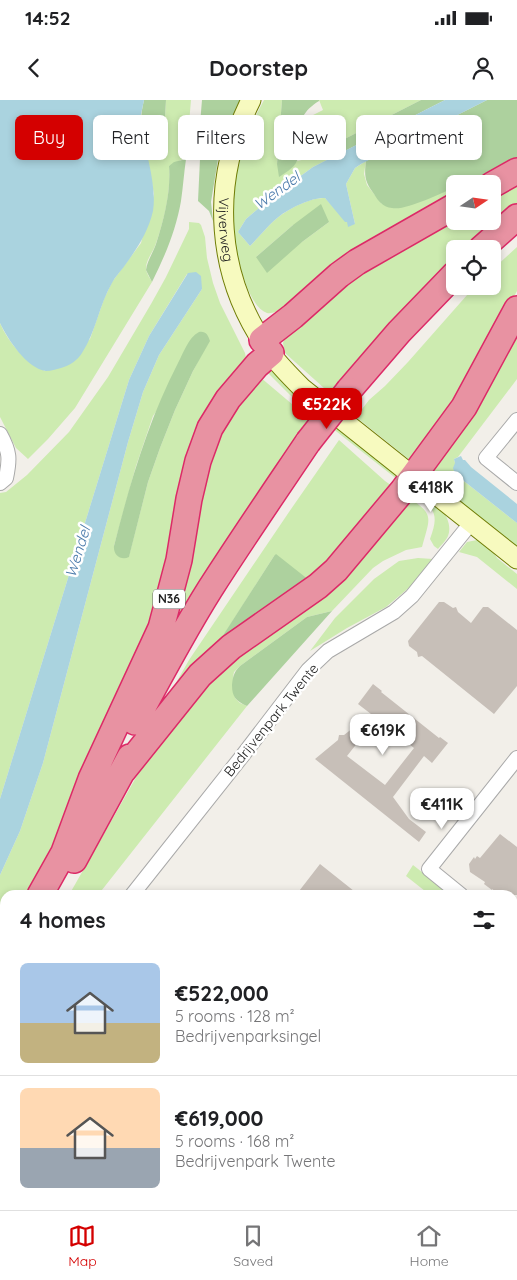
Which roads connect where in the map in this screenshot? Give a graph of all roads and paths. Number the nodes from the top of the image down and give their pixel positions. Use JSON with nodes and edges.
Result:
{"nodes":[{"id":1,"x":251,"y":100,"type":"edge"},
{"id":2,"x":517,"y":171,"type":"edge"},
{"id":3,"x":501,"y":180,"type":"edge"},
{"id":4,"x":446,"y":211,"type":"edge"},
{"id":5,"x":517,"y":216,"type":"edge"},
{"id":6,"x":517,"y":233,"type":"edge"},
{"id":7,"x":491,"y":240,"type":"edge"},
{"id":8,"x":501,"y":248,"type":"edge"},
{"id":9,"x":446,"y":283,"type":"edge"},
{"id":10,"x":452,"y":295,"type":"edge"},
{"id":11,"x":517,"y":309,"type":"edge"},
{"id":12,"x":267,"y":347,"type":"junction"},
{"id":13,"x":355,"y":394,"type":"junction"},
{"id":14,"x":517,"y":420,"type":"edge"},
{"id":15,"x":0,"y":434,"type":"edge"},
{"id":16,"x":314,"y":447,"type":"junction"},
{"id":17,"x":413,"y":476,"type":"junction"},
{"id":18,"x":3,"y":480,"type":"edge"},
{"id":19,"x":517,"y":483,"type":"edge"},
{"id":20,"x":471,"y":523,"type":"junction"},
{"id":21,"x":517,"y":559,"type":"edge"},
{"id":22,"x":517,"y":758,"type":"edge"},
{"id":23,"x":123,"y":771,"type":"junction"},
{"id":24,"x":64,"y":852,"type":"junction"},
{"id":25,"x":43,"y":890,"type":"edge"},
{"id":26,"x":59,"y":890,"type":"edge"},
{"id":27,"x":136,"y":890,"type":"edge"},
{"id":28,"x":455,"y":890,"type":"edge"}],
"edges":[{"from":1,"to":12,"type":"main road","name":"Vijverweg"},
{"from":2,"to":3,"type":"highway"},
{"from":4,"to":12,"type":"highway","number":"N36"},
{"from":5,"to":7,"type":"highway"},
{"from":6,"to":8,"type":"highway"},
{"from":9,"to":13,"type":"highway","number":"N36"},
{"from":10,"to":13,"type":"highway","number":"N36"},
{"from":11,"to":17,"type":"highway","number":"N36"},
{"from":12,"to":17,"type":"main road","name":"Vijverweg"},
{"from":12,"to":24,"type":"highway","number":"N36"},
{"from":13,"to":16,"type":"highway","number":"N36","bridge":true},
{"from":14,"to":19,"type":"street"},
{"from":15,"to":18,"type":"street"},
{"from":16,"to":23,"type":"highway","number":"N36"},
{"from":16,"to":24,"type":"highway","number":"N36"},
{"from":17,"to":20,"type":"main road","name":"Vijverweg"},
{"from":17,"to":23,"type":"highway","number":"N36"},
{"from":20,"to":21,"type":"main road","name":"Vijverweg"},
{"from":20,"to":27,"type":"street","name":"Bedrijvenpark Twente"},
{"from":22,"to":28,"type":"street"},
{"from":23,"to":26,"type":"highway","number":"N36"},
{"from":24,"to":25,"type":"highway","number":"N36"}]}
